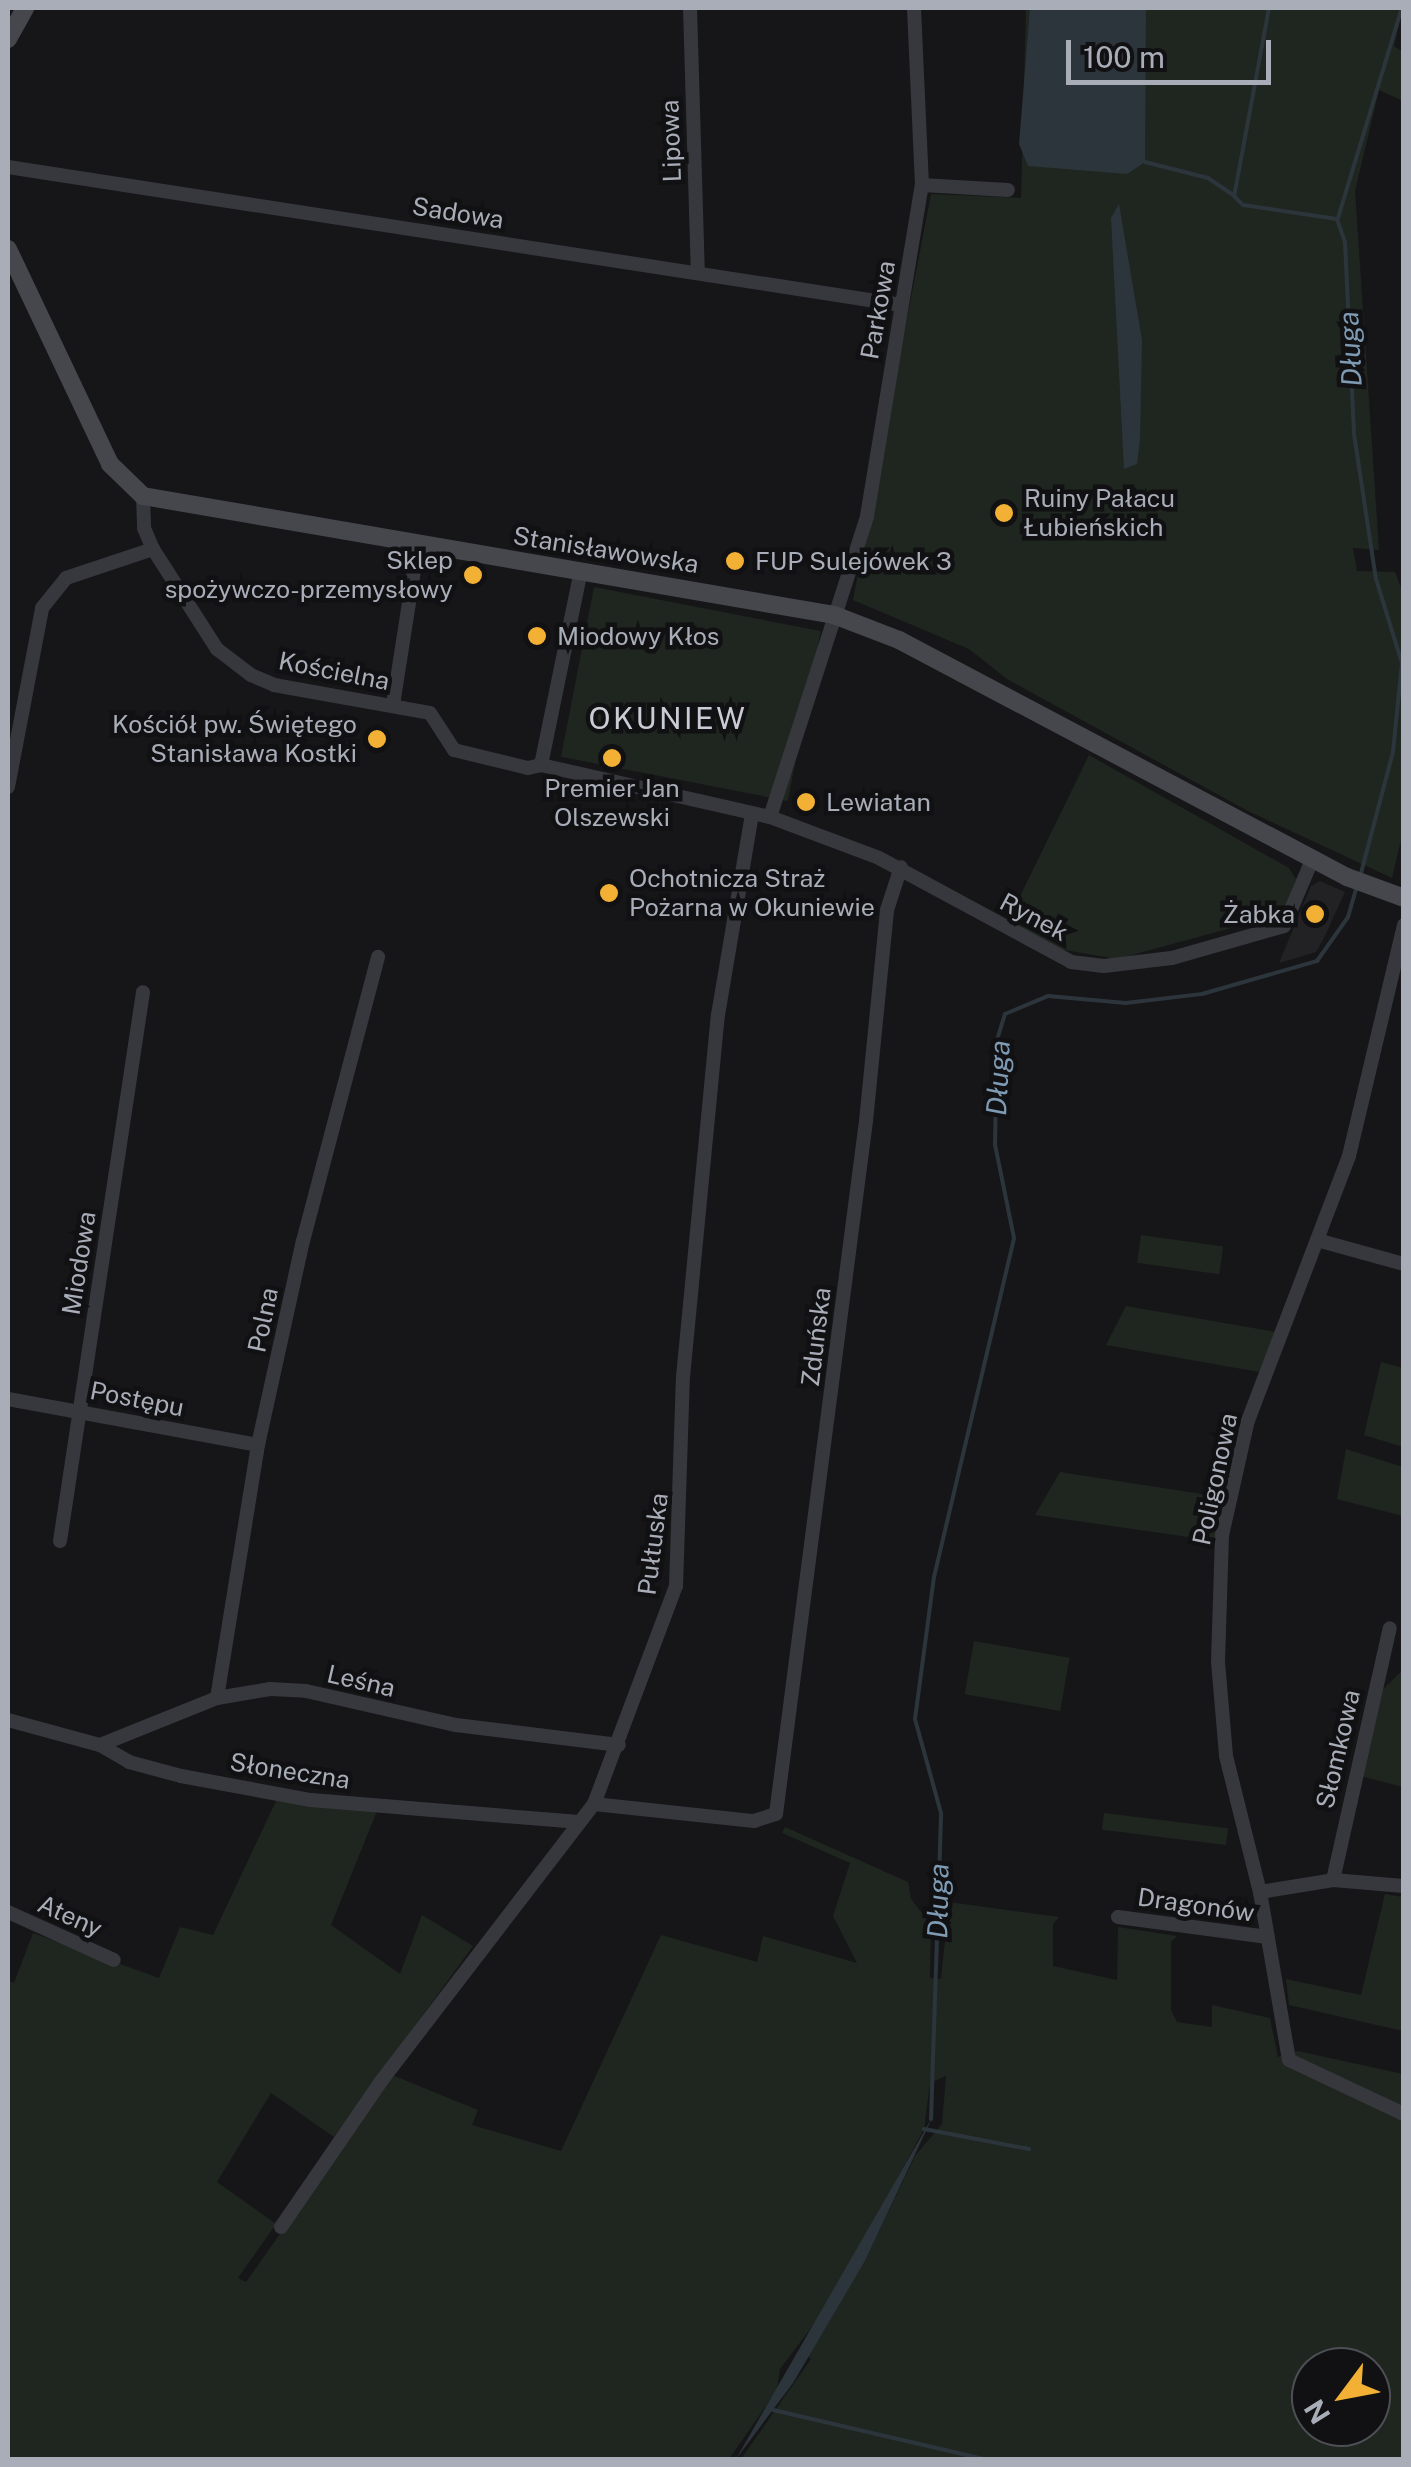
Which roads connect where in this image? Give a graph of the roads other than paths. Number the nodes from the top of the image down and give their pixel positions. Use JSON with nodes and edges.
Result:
{"nodes":[{"id":1,"x":25,"y":8,"type":"edge"},
{"id":2,"x":690,"y":8,"type":"edge"},
{"id":3,"x":914,"y":8,"type":"edge"},
{"id":4,"x":8,"y":40,"type":"edge"},
{"id":5,"x":8,"y":167,"type":"edge"},
{"id":6,"x":922,"y":186,"type":"junction"},
{"id":7,"x":1008,"y":190,"type":"dead end"},
{"id":8,"x":8,"y":249,"type":"edge"},
{"id":9,"x":698,"y":272,"type":"junction"},
{"id":10,"x":901,"y":305,"type":"junction"},
{"id":11,"x":143,"y":496,"type":"junction"},
{"id":12,"x":418,"y":546,"type":"junction"},
{"id":13,"x":153,"y":549,"type":"junction"},
{"id":14,"x":581,"y":570,"type":"junction"},
{"id":15,"x":834,"y":614,"type":"junction"},
{"id":16,"x":393,"y":705,"type":"junction"},
{"id":17,"x":540,"y":764,"type":"junction"},
{"id":18,"x":8,"y":788,"type":"edge"},
{"id":19,"x":752,"y":815,"type":"junction"},
{"id":20,"x":770,"y":817,"type":"junction"},
{"id":21,"x":1312,"y":860,"type":"junction"},
{"id":22,"x":901,"y":867,"type":"junction"},
{"id":23,"x":1404,"y":898,"type":"edge"},
{"id":24,"x":1404,"y":925,"type":"edge"},
{"id":25,"x":378,"y":957,"type":"dead end"},
{"id":26,"x":144,"y":992,"type":"dead end"},
{"id":27,"x":1316,"y":1240,"type":"junction"},
{"id":28,"x":1404,"y":1264,"type":"edge"},
{"id":29,"x":8,"y":1399,"type":"edge"},
{"id":30,"x":79,"y":1411,"type":"junction"},
{"id":31,"x":258,"y":1445,"type":"junction"},
{"id":32,"x":60,"y":1541,"type":"dead end"},
{"id":33,"x":1390,"y":1628,"type":"dead end"},
{"id":34,"x":216,"y":1698,"type":"junction"},
{"id":35,"x":8,"y":1720,"type":"edge"},
{"id":36,"x":100,"y":1745,"type":"junction"},
{"id":37,"x":618,"y":1745,"type":"junction"},
{"id":38,"x":594,"y":1804,"type":"junction"},
{"id":39,"x":576,"y":1822,"type":"junction"},
{"id":40,"x":1334,"y":1880,"type":"junction"},
{"id":41,"x":1404,"y":1886,"type":"edge"},
{"id":42,"x":1260,"y":1892,"type":"junction"},
{"id":43,"x":8,"y":1912,"type":"edge"},
{"id":44,"x":1118,"y":1917,"type":"dead end"},
{"id":45,"x":1268,"y":1938,"type":"junction"},
{"id":46,"x":114,"y":1960,"type":"dead end"},
{"id":47,"x":1404,"y":2114,"type":"edge"},
{"id":48,"x":282,"y":2227,"type":"dead end"}],
"edges":[{"from":1,"to":4,"type":"main road"},
{"from":2,"to":9,"type":"street","name":"Lipowa"},
{"from":3,"to":6,"type":"street","name":"Parkowa"},
{"from":5,"to":9,"type":"street","name":"Sadowa"},
{"from":6,"to":7,"type":"street"},
{"from":6,"to":10,"type":"street","name":"Parkowa"},
{"from":8,"to":11,"type":"main road"},
{"from":9,"to":10,"type":"street","name":"Sadowa"},
{"from":10,"to":15,"type":"street","name":"Parkowa"},
{"from":11,"to":12,"type":"main road","name":"Stanisławowska"},
{"from":11,"to":13,"type":"street","name":"Kościelna"},
{"from":12,"to":14,"type":"main road","name":"Stanisławowska"},
{"from":12,"to":16,"type":"street"},
{"from":13,"to":16,"type":"street","name":"Kościelna"},
{"from":13,"to":18,"type":"street"},
{"from":14,"to":15,"type":"main road","name":"Stanisławowska"},
{"from":14,"to":17,"type":"street"},
{"from":15,"to":20,"type":"street"},
{"from":15,"to":21,"type":"main road","name":"Stanisławowska"},
{"from":16,"to":17,"type":"street","name":"Kościelna"},
{"from":17,"to":19,"type":"street","name":"Rynek"},
{"from":19,"to":20,"type":"street","name":"Rynek"},
{"from":19,"to":37,"type":"street","name":"Pułtuska"},
{"from":20,"to":22,"type":"street","name":"Rynek"},
{"from":21,"to":22,"type":"street","name":"Rynek"},
{"from":21,"to":23,"type":"main road","name":"Stanisławowska"},
{"from":22,"to":38,"type":"street","name":"Zduńska"},
{"from":24,"to":27,"type":"street","name":"Poligonowa"},
{"from":25,"to":31,"type":"street","name":"Polna"},
{"from":26,"to":30,"type":"street","name":"Miodowa"},
{"from":27,"to":28,"type":"street"},
{"from":27,"to":42,"type":"street","name":"Poligonowa"},
{"from":29,"to":30,"type":"street","name":"Postępu"},
{"from":30,"to":31,"type":"street","name":"Postępu"},
{"from":30,"to":32,"type":"street","name":"Miodowa"},
{"from":31,"to":34,"type":"street","name":"Polna"},
{"from":33,"to":40,"type":"street","name":"Słomkowa"},
{"from":34,"to":36,"type":"street","name":"Leśna"},
{"from":34,"to":37,"type":"street","name":"Leśna"},
{"from":35,"to":36,"type":"street","name":"Słoneczna"},
{"from":36,"to":39,"type":"street","name":"Słoneczna"},
{"from":37,"to":38,"type":"street","name":"Pułtuska"},
{"from":38,"to":39,"type":"street","name":"Pułtuska"},
{"from":39,"to":48,"type":"street","name":"Pułtuska"},
{"from":40,"to":41,"type":"street"},
{"from":40,"to":42,"type":"street"},
{"from":42,"to":45,"type":"street","name":"Poligonowa"},
{"from":43,"to":46,"type":"street","name":"Ateny"},
{"from":44,"to":45,"type":"street","name":"Dragonów"},
{"from":45,"to":47,"type":"street","name":"Poligonowa"}]}
